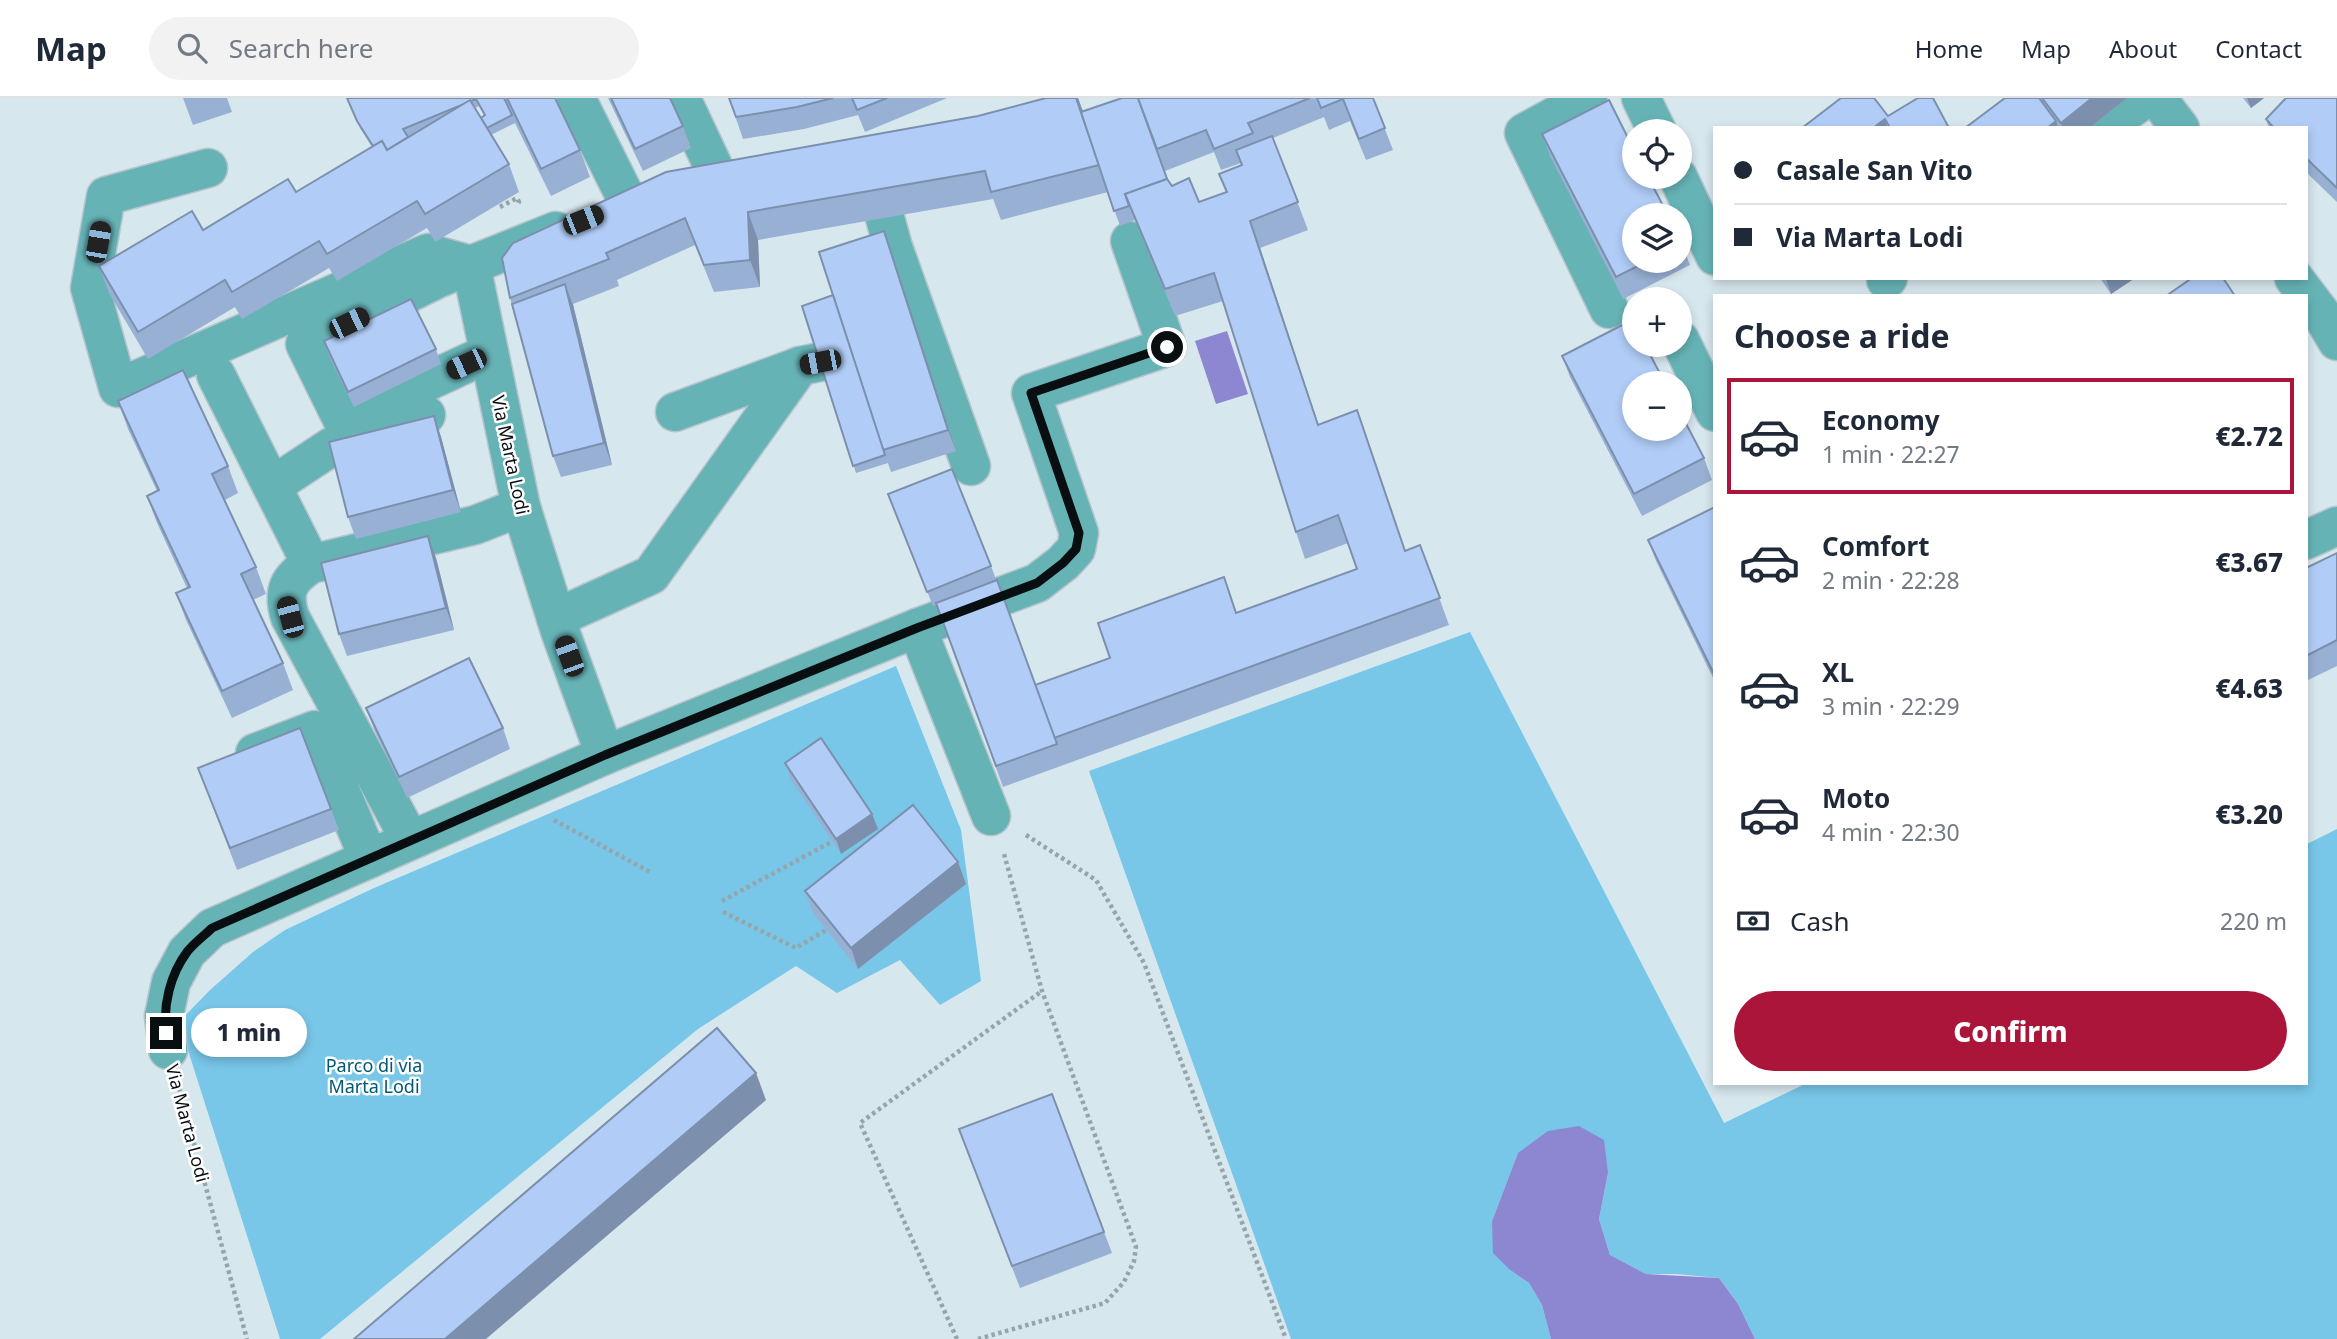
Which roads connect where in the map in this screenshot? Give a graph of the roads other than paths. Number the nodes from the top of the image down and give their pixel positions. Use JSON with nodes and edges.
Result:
{"nodes":[{"id":1,"x":576,"y":98,"type":"edge"},
{"id":2,"x":681,"y":98,"type":"edge"},
{"id":3,"x":1588,"y":98,"type":"edge"},
{"id":4,"x":1641,"y":98,"type":"edge"},
{"id":5,"x":2146,"y":98,"type":"edge"},
{"id":6,"x":2157,"y":98,"type":"edge"},
{"id":7,"x":1651,"y":119,"type":"edge"},
{"id":8,"x":2107,"y":126,"type":"edge"},
{"id":9,"x":2178,"y":126,"type":"edge"},
{"id":10,"x":208,"y":168,"type":"dead end"},
{"id":11,"x":1684,"y":189,"type":"edge"},
{"id":12,"x":628,"y":202,"type":"junction"},
{"id":13,"x":885,"y":218,"type":"edge"},
{"id":14,"x":1130,"y":241,"type":"edge"},
{"id":15,"x":1713,"y":252,"type":"edge"},
{"id":16,"x":471,"y":265,"type":"junction"},
{"id":17,"x":2296,"y":280,"type":"edge"},
{"id":18,"x":2306,"y":294,"type":"edge"},
{"id":19,"x":2308,"y":296,"type":"edge"},
{"id":20,"x":1609,"y":309,"type":"dead end"},
{"id":21,"x":2337,"y":341,"type":"edge"},
{"id":22,"x":489,"y":353,"type":"junction"},
{"id":23,"x":1688,"y":357,"type":"edge"},
{"id":24,"x":216,"y":375,"type":"dead end"},
{"id":25,"x":1713,"y":408,"type":"edge"},
{"id":26,"x":676,"y":412,"type":"dead end"},
{"id":27,"x":426,"y":415,"type":"edge"},
{"id":28,"x":971,"y":466,"type":"dead end"},
{"id":29,"x":272,"y":486,"type":"junction"},
{"id":30,"x":521,"y":507,"type":"junction"},
{"id":31,"x":2337,"y":526,"type":"edge"},
{"id":32,"x":2308,"y":539,"type":"edge"},
{"id":33,"x":310,"y":564,"type":"junction"},
{"id":34,"x":556,"y":618,"type":"junction"},
{"id":35,"x":917,"y":628,"type":"junction"},
{"id":36,"x":605,"y":755,"type":"junction"},
{"id":37,"x":227,"y":763,"type":"edge"},
{"id":38,"x":991,"y":816,"type":"road end"},
{"id":39,"x":410,"y":840,"type":"junction"},
{"id":40,"x":369,"y":859,"type":"junction"},
{"id":41,"x":168,"y":1050,"type":"road end"}],
"edges":[{"from":1,"to":12,"type":"street"},
{"from":2,"to":12,"type":"street"},
{"from":3,"to":20,"type":"street"},
{"from":4,"to":7,"type":"street"},
{"from":5,"to":8,"type":"street"},
{"from":6,"to":9,"type":"street"},
{"from":10,"to":16,"type":"street"},
{"from":11,"to":15,"type":"street"},
{"from":12,"to":16,"type":"street"},
{"from":13,"to":28,"type":"street"},
{"from":14,"to":35,"type":"street","name":"Via Marta Lodi"},
{"from":16,"to":22,"type":"street","name":"Via Marta Lodi"},
{"from":16,"to":22,"type":"street"},
{"from":17,"to":18,"type":"street"},
{"from":19,"to":21,"type":"street"},
{"from":22,"to":30,"type":"street","name":"Via Marta Lodi"},
{"from":23,"to":25,"type":"street"},
{"from":24,"to":29,"type":"street"},
{"from":26,"to":34,"type":"street"},
{"from":27,"to":29,"type":"street"},
{"from":29,"to":33,"type":"street"},
{"from":30,"to":33,"type":"street"},
{"from":30,"to":34,"type":"street","name":"Via Marta Lodi"},
{"from":31,"to":32,"type":"street"},
{"from":33,"to":39,"type":"street"},
{"from":34,"to":36,"type":"street","name":"Via Marta Lodi"},
{"from":35,"to":36,"type":"street","name":"Via Marta Lodi"},
{"from":35,"to":38,"type":"street"},
{"from":36,"to":39,"type":"street","name":"Via Marta Lodi"},
{"from":37,"to":40,"type":"street"},
{"from":39,"to":40,"type":"street","name":"Via Marta Lodi"},
{"from":40,"to":41,"type":"street","name":"Via Marta Lodi"}]}
